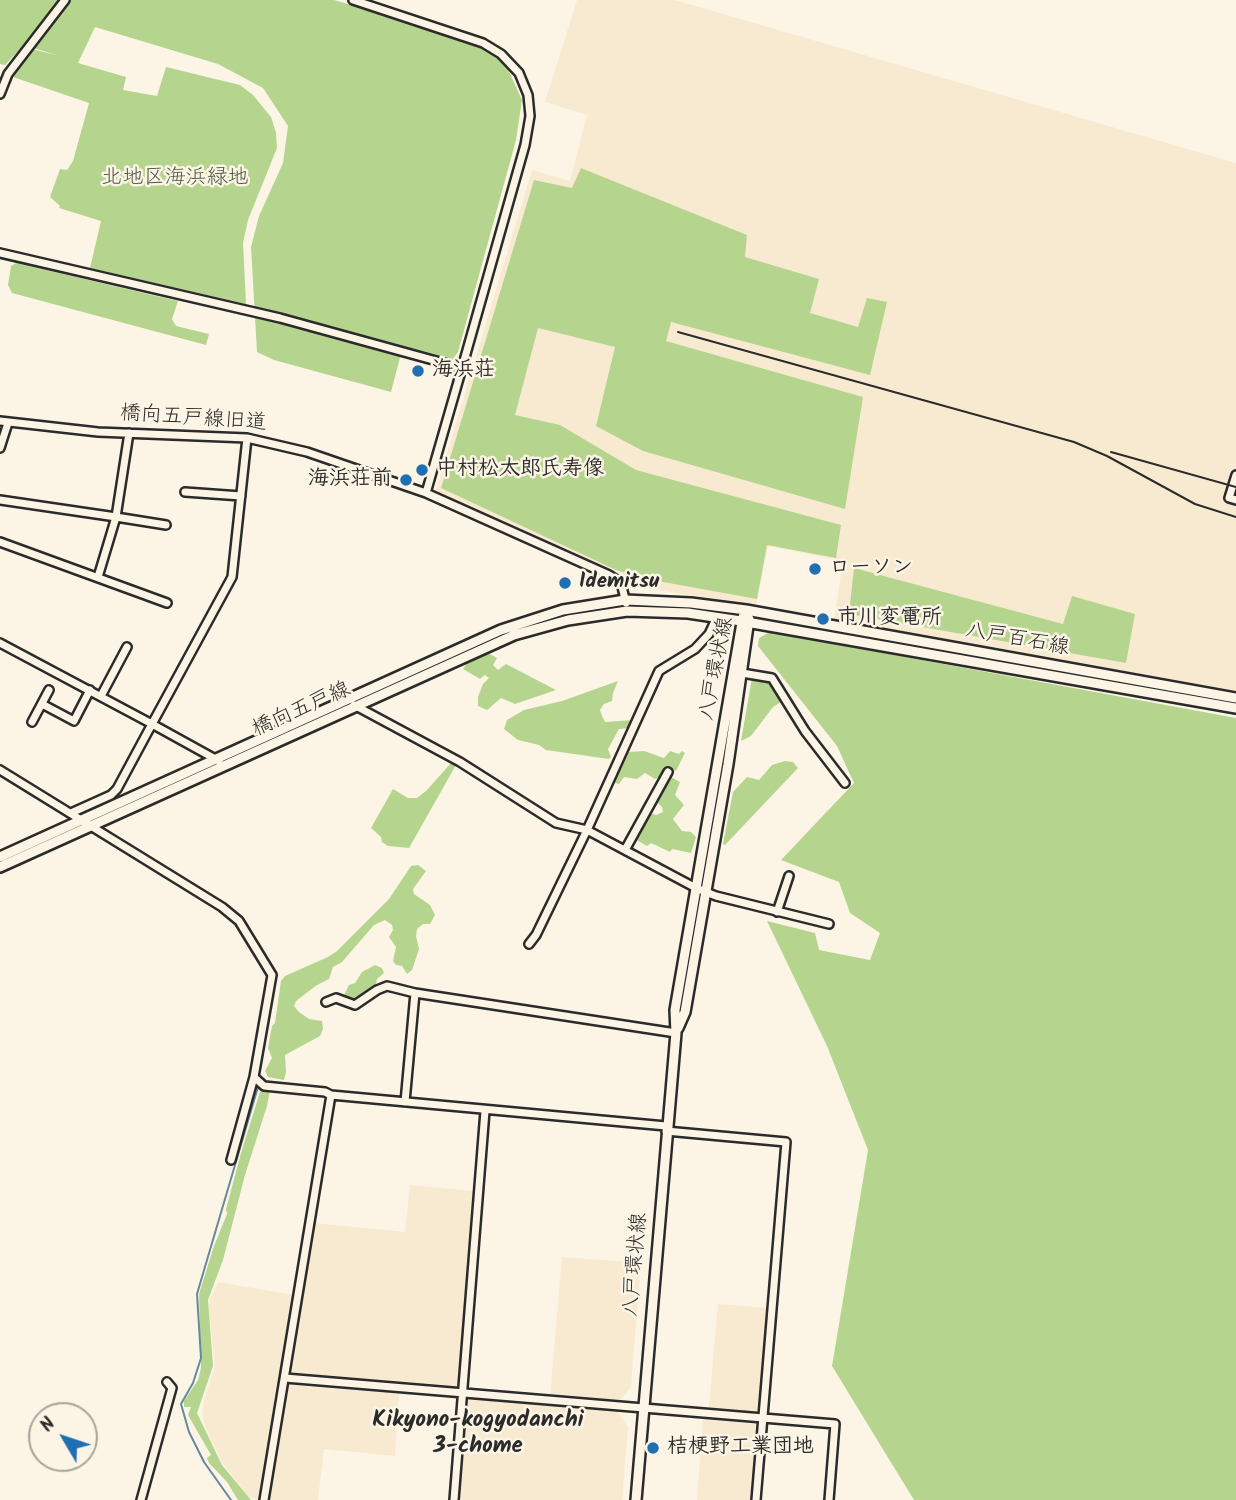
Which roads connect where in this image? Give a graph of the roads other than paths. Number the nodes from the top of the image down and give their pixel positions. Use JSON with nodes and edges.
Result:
{"nodes":[{"id":1,"x":65,"y":0,"type":"edge"},
{"id":2,"x":353,"y":0,"type":"edge"},
{"id":3,"x":0,"y":94,"type":"edge"},
{"id":4,"x":0,"y":253,"type":"edge"},
{"id":5,"x":462,"y":368,"type":"junction"},
{"id":6,"x":4,"y":422,"type":"edge"},
{"id":7,"x":129,"y":433,"type":"junction"},
{"id":8,"x":247,"y":438,"type":"junction"},
{"id":9,"x":0,"y":448,"type":"edge"},
{"id":10,"x":1236,"y":475,"type":"edge"},
{"id":11,"x":184,"y":492,"type":"dead end"},
{"id":12,"x":426,"y":493,"type":"junction"},
{"id":13,"x":241,"y":496,"type":"junction"},
{"id":14,"x":0,"y":500,"type":"edge"},
{"id":15,"x":1236,"y":500,"type":"edge"},
{"id":16,"x":116,"y":517,"type":"junction"},
{"id":17,"x":166,"y":524,"type":"dead end"},
{"id":18,"x":0,"y":542,"type":"edge"},
{"id":19,"x":98,"y":577,"type":"junction"},
{"id":20,"x":625,"y":600,"type":"junction"},
{"id":21,"x":167,"y":603,"type":"dead end"},
{"id":22,"x":746,"y":610,"type":"junction"},
{"id":23,"x":627,"y":611,"type":"junction"},
{"id":24,"x":716,"y":617,"type":"junction"},
{"id":25,"x":746,"y":621,"type":"junction"},
{"id":26,"x":0,"y":643,"type":"edge"},
{"id":27,"x":127,"y":647,"type":"dead end"},
{"id":28,"x":742,"y":673,"type":"junction"},
{"id":29,"x":49,"y":690,"type":"dead end"},
{"id":30,"x":90,"y":690,"type":"junction"},
{"id":31,"x":101,"y":696,"type":"junction"},
{"id":32,"x":1236,"y":698,"type":"edge"},
{"id":33,"x":347,"y":700,"type":"junction"},
{"id":34,"x":42,"y":704,"type":"junction"},
{"id":35,"x":357,"y":706,"type":"junction"},
{"id":36,"x":1236,"y":708,"type":"edge"},
{"id":37,"x":32,"y":722,"type":"dead end"},
{"id":38,"x":152,"y":724,"type":"junction"},
{"id":39,"x":215,"y":759,"type":"junction"},
{"id":40,"x":226,"y":765,"type":"junction"},
{"id":41,"x":0,"y":770,"type":"edge"},
{"id":42,"x":667,"y":772,"type":"dead end"},
{"id":43,"x":845,"y":783,"type":"dead end"},
{"id":44,"x":88,"y":805,"type":"junction"},
{"id":45,"x":71,"y":813,"type":"junction"},
{"id":46,"x":93,"y":815,"type":"junction"},
{"id":47,"x":82,"y":820,"type":"junction"},
{"id":48,"x":92,"y":827,"type":"junction"},
{"id":49,"x":587,"y":830,"type":"junction"},
{"id":50,"x":625,"y":850,"type":"junction"},
{"id":51,"x":0,"y":857,"type":"edge"},
{"id":52,"x":0,"y":867,"type":"edge"},
{"id":53,"x":789,"y":876,"type":"dead end"},
{"id":54,"x":700,"y":890,"type":"junction"},
{"id":55,"x":778,"y":912,"type":"junction"},
{"id":56,"x":829,"y":924,"type":"dead end"},
{"id":57,"x":529,"y":944,"type":"dead end"},
{"id":58,"x":415,"y":993,"type":"junction"},
{"id":59,"x":326,"y":1002,"type":"dead end"},
{"id":60,"x":676,"y":1033,"type":"junction"},
{"id":61,"x":254,"y":1077,"type":"junction"},
{"id":62,"x":331,"y":1095,"type":"junction"},
{"id":63,"x":405,"y":1102,"type":"junction"},
{"id":64,"x":485,"y":1111,"type":"junction"},
{"id":65,"x":666,"y":1128,"type":"junction"},
{"id":66,"x":232,"y":1160,"type":"dead end"},
{"id":67,"x":285,"y":1378,"type":"junction"},
{"id":68,"x":167,"y":1382,"type":"dead end"},
{"id":69,"x":462,"y":1394,"type":"junction"},
{"id":70,"x":643,"y":1409,"type":"junction"},
{"id":71,"x":763,"y":1418,"type":"junction"},
{"id":72,"x":141,"y":1500,"type":"edge"},
{"id":73,"x":264,"y":1500,"type":"edge"},
{"id":74,"x":454,"y":1500,"type":"edge"},
{"id":75,"x":636,"y":1500,"type":"edge"},
{"id":76,"x":756,"y":1500,"type":"edge"},
{"id":77,"x":829,"y":1500,"type":"edge"}],
"edges":[{"from":1,"to":3,"type":"street"},
{"from":2,"to":5,"type":"street"},
{"from":4,"to":5,"type":"street"},
{"from":5,"to":12,"type":"street"},
{"from":6,"to":7,"type":"street","name":"橋向五戸線旧道"},
{"from":6,"to":9,"type":"street"},
{"from":7,"to":8,"type":"street","name":"橋向五戸線旧道"},
{"from":7,"to":16,"type":"street"},
{"from":8,"to":12,"type":"street","name":"橋向五戸線旧道"},
{"from":8,"to":13,"type":"street"},
{"from":10,"to":15,"type":"street"},
{"from":11,"to":13,"type":"street"},
{"from":12,"to":20,"type":"street","name":"橋向五戸線旧道"},
{"from":13,"to":38,"type":"street"},
{"from":14,"to":16,"type":"street"},
{"from":16,"to":17,"type":"street"},
{"from":16,"to":19,"type":"street"},
{"from":18,"to":19,"type":"street"},
{"from":19,"to":21,"type":"street"},
{"from":20,"to":22,"type":"main road","name":"八戸百石線"},
{"from":20,"to":23,"type":"street","name":"橋向五戸線旧道"},
{"from":20,"to":33,"type":"main road","name":"橋向五戸線"},
{"from":22,"to":25,"type":"main road","name":"八戸環状線"},
{"from":22,"to":32,"type":"main road","name":"八戸百石線"},
{"from":23,"to":24,"type":"main road","name":"八戸百石線"},
{"from":23,"to":35,"type":"main road","name":"橋向五戸線"},
{"from":24,"to":25,"type":"main road","name":"八戸百石線"},
{"from":24,"to":49,"type":"street"},
{"from":25,"to":28,"type":"main road","name":"八戸環状線"},
{"from":25,"to":36,"type":"main road","name":"八戸百石線"},
{"from":25,"to":54,"type":"main road","name":"八戸環状線"},
{"from":26,"to":30,"type":"street"},
{"from":27,"to":31,"type":"street"},
{"from":28,"to":43,"type":"street"},
{"from":28,"to":54,"type":"main road","name":"八戸環状線"},
{"from":29,"to":34,"type":"street"},
{"from":30,"to":31,"type":"street"},
{"from":30,"to":34,"type":"street"},
{"from":31,"to":38,"type":"street"},
{"from":33,"to":35,"type":"street"},
{"from":33,"to":39,"type":"main road","name":"橋向五戸線"},
{"from":34,"to":37,"type":"street"},
{"from":35,"to":40,"type":"main road","name":"橋向五戸線"},
{"from":35,"to":49,"type":"street"},
{"from":38,"to":39,"type":"street"},
{"from":38,"to":44,"type":"street"},
{"from":39,"to":40,"type":"street"},
{"from":39,"to":46,"type":"main road","name":"橋向五戸線"},
{"from":40,"to":48,"type":"main road","name":"橋向五戸線"},
{"from":41,"to":45,"type":"street"},
{"from":42,"to":50,"type":"street"},
{"from":44,"to":45,"type":"street"},
{"from":44,"to":46,"type":"street"},
{"from":45,"to":47,"type":"street"},
{"from":46,"to":47,"type":"main road","name":"橋向五戸線"},
{"from":47,"to":48,"type":"street"},
{"from":47,"to":51,"type":"main road","name":"橋向五戸線"},
{"from":48,"to":52,"type":"main road","name":"橋向五戸線"},
{"from":48,"to":61,"type":"street"},
{"from":49,"to":50,"type":"street"},
{"from":49,"to":57,"type":"street"},
{"from":50,"to":54,"type":"street"},
{"from":53,"to":55,"type":"street"},
{"from":54,"to":55,"type":"street"},
{"from":54,"to":60,"type":"main road","name":"八戸環状線"},
{"from":55,"to":56,"type":"street"},
{"from":58,"to":59,"type":"street"},
{"from":58,"to":60,"type":"street"},
{"from":58,"to":63,"type":"street"},
{"from":60,"to":65,"type":"main road","name":"八戸環状線"},
{"from":61,"to":62,"type":"street"},
{"from":61,"to":66,"type":"street"},
{"from":62,"to":63,"type":"street"},
{"from":62,"to":67,"type":"street"},
{"from":63,"to":64,"type":"street"},
{"from":64,"to":65,"type":"street"},
{"from":64,"to":69,"type":"street"},
{"from":65,"to":70,"type":"main road","name":"八戸環状線"},
{"from":65,"to":71,"type":"street"},
{"from":67,"to":69,"type":"street"},
{"from":67,"to":73,"type":"street"},
{"from":68,"to":72,"type":"street"},
{"from":69,"to":70,"type":"street"},
{"from":69,"to":74,"type":"street"},
{"from":70,"to":71,"type":"street"},
{"from":70,"to":75,"type":"main road","name":"八戸環状線"},
{"from":71,"to":76,"type":"street"},
{"from":71,"to":77,"type":"street"}]}
